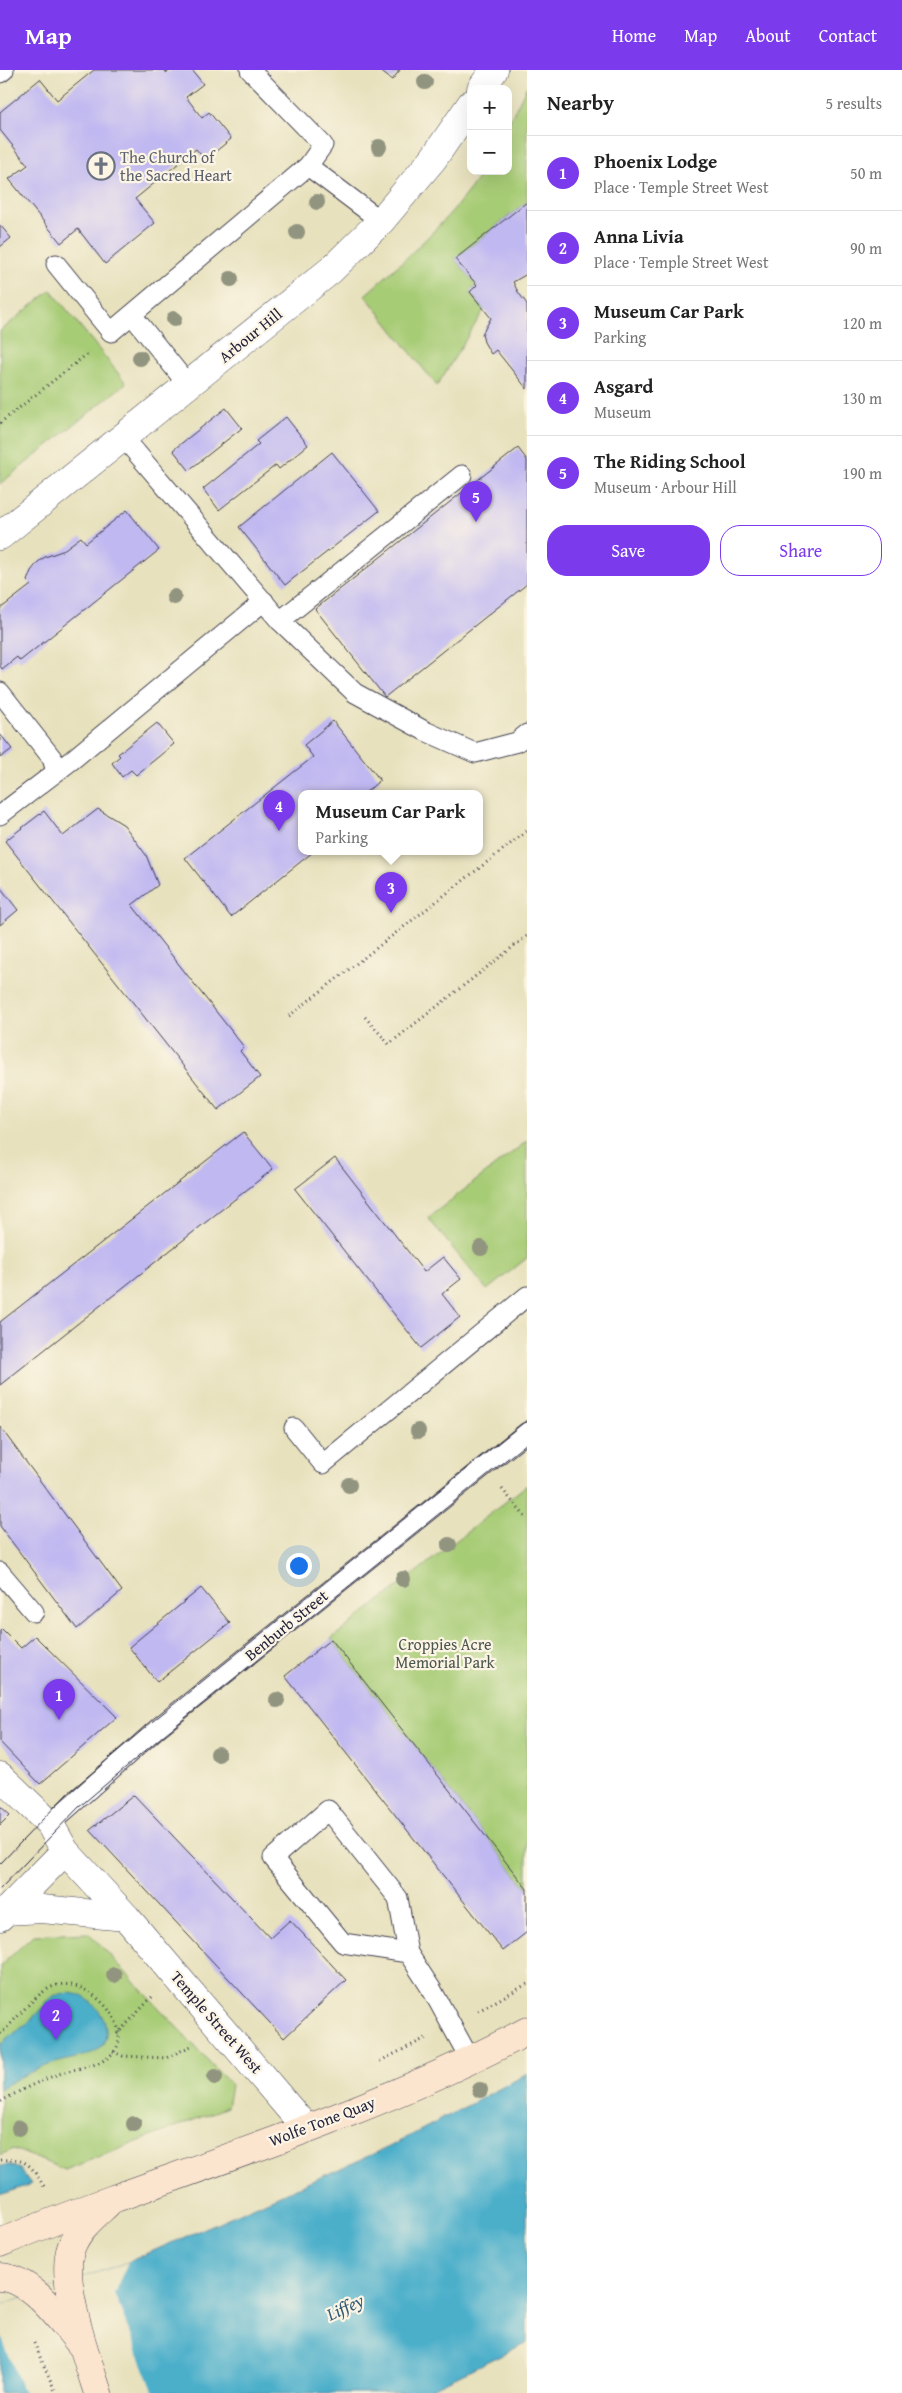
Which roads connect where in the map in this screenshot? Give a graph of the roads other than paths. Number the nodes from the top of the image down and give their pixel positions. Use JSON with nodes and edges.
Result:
{"nodes":[{"id":1,"x":4,"y":70,"type":"edge"},
{"id":2,"x":250,"y":70,"type":"edge"},
{"id":3,"x":0,"y":73,"type":"edge"},
{"id":4,"x":467,"y":110,"type":"edge"},
{"id":5,"x":308,"y":166,"type":"junction"},
{"id":6,"x":381,"y":221,"type":"junction"},
{"id":7,"x":56,"y":264,"type":"dead end"},
{"id":8,"x":132,"y":315,"type":"junction"},
{"id":9,"x":188,"y":386,"type":"junction"},
{"id":10,"x":123,"y":437,"type":"junction"},
{"id":11,"x":462,"y":475,"type":"dead end"},
{"id":12,"x":0,"y":536,"type":"edge"},
{"id":13,"x":264,"y":601,"type":"junction"},
{"id":14,"x":280,"y":621,"type":"junction"},
{"id":15,"x":0,"y":692,"type":"edge"},
{"id":16,"x":527,"y":734,"type":"edge"},
{"id":17,"x":56,"y":772,"type":"junction"},
{"id":18,"x":0,"y":815,"type":"edge"},
{"id":19,"x":527,"y":1296,"type":"edge"},
{"id":20,"x":294,"y":1428,"type":"dead end"},
{"id":21,"x":527,"y":1432,"type":"edge"},
{"id":22,"x":0,"y":1572,"type":"edge"},
{"id":23,"x":34,"y":1612,"type":"dead end"},
{"id":24,"x":0,"y":1776,"type":"edge"},
{"id":25,"x":50,"y":1824,"type":"junction"},
{"id":26,"x":65,"y":1851,"type":"junction"},
{"id":27,"x":3,"y":1914,"type":"edge"},
{"id":28,"x":126,"y":1917,"type":"junction"},
{"id":29,"x":408,"y":1953,"type":"junction"},
{"id":30,"x":527,"y":2031,"type":"edge"},
{"id":31,"x":472,"y":2061,"type":"junction"},
{"id":32,"x":306,"y":2128,"type":"junction"},
{"id":33,"x":112,"y":2200,"type":"junction"},
{"id":34,"x":0,"y":2243,"type":"edge"},
{"id":35,"x":0,"y":2277,"type":"edge"},
{"id":36,"x":83,"y":2347,"type":"junction"},
{"id":37,"x":98,"y":2393,"type":"edge"}],
"edges":[{"from":1,"to":3,"type":"lane"},
{"from":2,"to":5,"type":"lane"},
{"from":4,"to":6,"type":"street","name":"Arbour Hill"},
{"from":5,"to":6,"type":"lane"},
{"from":5,"to":8,"type":"lane"},
{"from":6,"to":9,"type":"street","name":"Arbour Hill"},
{"from":7,"to":8,"type":"lane"},
{"from":8,"to":9,"type":"lane"},
{"from":9,"to":10,"type":"street","name":"Arbour Hill"},
{"from":10,"to":12,"type":"street","name":"Arbour Hill"},
{"from":10,"to":13,"type":"lane"},
{"from":11,"to":14,"type":"lane"},
{"from":13,"to":14,"type":"lane"},
{"from":13,"to":17,"type":"lane"},
{"from":14,"to":16,"type":"lane"},
{"from":15,"to":17,"type":"lane"},
{"from":17,"to":18,"type":"lane"},
{"from":19,"to":20,"type":"lane"},
{"from":21,"to":25,"type":"lane","name":"Benburb Street"},
{"from":22,"to":23,"type":"lane"},
{"from":24,"to":25,"type":"street","name":"Temple Street West"},
{"from":25,"to":26,"type":"street","name":"Temple Street West"},
{"from":26,"to":27,"type":"street"},
{"from":26,"to":28,"type":"street","name":"Temple Street West"},
{"from":27,"to":28,"type":"street"},
{"from":28,"to":32,"type":"street","name":"Temple Street West"},
{"from":29,"to":29,"type":"lane"},
{"from":29,"to":31,"type":"lane"},
{"from":30,"to":31,"type":"main road","name":"Wolfe Tone Quay"},
{"from":31,"to":32,"type":"main road","name":"Wolfe Tone Quay"},
{"from":32,"to":33,"type":"main road","name":"Wolfe Tone Quay"},
{"from":33,"to":34,"type":"main road","name":"Wolfe Tone Quay"},
{"from":33,"to":36,"type":"main road","name":"Wolfe Tone Quay"},
{"from":35,"to":36,"type":"main road"},
{"from":36,"to":37,"type":"main road","name":"Wolfe Tone Quay"}]}
